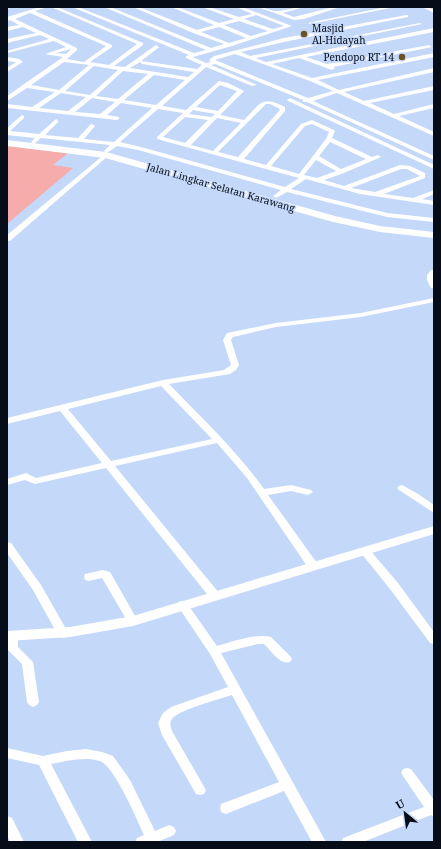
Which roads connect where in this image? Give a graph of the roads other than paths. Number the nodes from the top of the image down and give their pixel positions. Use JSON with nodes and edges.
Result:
{"nodes":[{"id":1,"x":11,"y":7,"type":"edge"},
{"id":2,"x":46,"y":7,"type":"edge"},
{"id":3,"x":53,"y":7,"type":"edge"},
{"id":4,"x":74,"y":7,"type":"edge"},
{"id":5,"x":106,"y":7,"type":"edge"},
{"id":6,"x":135,"y":7,"type":"edge"},
{"id":7,"x":193,"y":7,"type":"edge"},
{"id":8,"x":204,"y":7,"type":"edge"},
{"id":9,"x":238,"y":7,"type":"edge"},
{"id":10,"x":265,"y":7,"type":"edge"},
{"id":11,"x":302,"y":7,"type":"edge"},
{"id":12,"x":338,"y":7,"type":"edge"},
{"id":13,"x":388,"y":7,"type":"edge"},
{"id":14,"x":424,"y":7,"type":"edge"},
{"id":15,"x":7,"y":8,"type":"edge"},
{"id":16,"x":124,"y":9,"type":"dead end"},
{"id":17,"x":173,"y":10,"type":"edge"},
{"id":18,"x":181,"y":10,"type":"junction"},
{"id":19,"x":30,"y":11,"type":"junction"},
{"id":20,"x":116,"y":11,"type":"junction"},
{"id":21,"x":434,"y":12,"type":"edge"},
{"id":22,"x":165,"y":14,"type":"dead end"},
{"id":23,"x":256,"y":14,"type":"junction"},
{"id":24,"x":278,"y":14,"type":"junction"},
{"id":25,"x":96,"y":16,"type":"junction"},
{"id":26,"x":158,"y":16,"type":"junction"},
{"id":27,"x":406,"y":16,"type":"junction"},
{"id":28,"x":8,"y":19,"type":"edge"},
{"id":29,"x":238,"y":19,"type":"junction"},
{"id":30,"x":141,"y":20,"type":"junction"},
{"id":31,"x":420,"y":24,"type":"junction"},
{"id":32,"x":24,"y":25,"type":"junction"},
{"id":33,"x":218,"y":25,"type":"junction"},
{"id":34,"x":121,"y":27,"type":"junction"},
{"id":35,"x":7,"y":29,"type":"edge"},
{"id":36,"x":434,"y":30,"type":"edge"},
{"id":37,"x":197,"y":31,"type":"junction"},
{"id":38,"x":274,"y":31,"type":"junction"},
{"id":39,"x":323,"y":32,"type":"junction"},
{"id":40,"x":41,"y":34,"type":"junction"},
{"id":41,"x":178,"y":36,"type":"junction"},
{"id":42,"x":407,"y":36,"type":"junction"},
{"id":43,"x":252,"y":38,"type":"junction"},
{"id":44,"x":55,"y":39,"type":"junction"},
{"id":45,"x":7,"y":41,"type":"edge"},
{"id":46,"x":158,"y":45,"type":"junction"},
{"id":47,"x":230,"y":45,"type":"junction"},
{"id":48,"x":72,"y":47,"type":"junction"},
{"id":49,"x":431,"y":48,"type":"edge"},
{"id":50,"x":211,"y":50,"type":"junction"},
{"id":51,"x":8,"y":52,"type":"dead end"},
{"id":52,"x":235,"y":52,"type":"junction"},
{"id":53,"x":434,"y":54,"type":"edge"},
{"id":54,"x":193,"y":55,"type":"junction"},
{"id":55,"x":300,"y":56,"type":"junction"},
{"id":56,"x":251,"y":57,"type":"junction"},
{"id":57,"x":65,"y":58,"type":"junction"},
{"id":58,"x":7,"y":59,"type":"edge"},
{"id":59,"x":142,"y":62,"type":"dead end"},
{"id":60,"x":215,"y":62,"type":"junction"},
{"id":61,"x":86,"y":63,"type":"junction"},
{"id":62,"x":267,"y":63,"type":"junction"},
{"id":63,"x":94,"y":64,"type":"junction"},
{"id":64,"x":205,"y":65,"type":"junction"},
{"id":65,"x":111,"y":66,"type":"junction"},
{"id":66,"x":327,"y":66,"type":"junction"},
{"id":67,"x":8,"y":69,"type":"edge"},
{"id":68,"x":124,"y":69,"type":"junction"},
{"id":69,"x":434,"y":70,"type":"edge"},
{"id":70,"x":199,"y":71,"type":"junction"},
{"id":71,"x":153,"y":73,"type":"junction"},
{"id":72,"x":345,"y":73,"type":"junction"},
{"id":73,"x":190,"y":79,"type":"junction"},
{"id":74,"x":312,"y":80,"type":"junction"},
{"id":75,"x":28,"y":85,"type":"junction"},
{"id":76,"x":434,"y":88,"type":"edge"},
{"id":77,"x":60,"y":91,"type":"junction"},
{"id":78,"x":336,"y":92,"type":"junction"},
{"id":79,"x":92,"y":96,"type":"junction"},
{"id":80,"x":7,"y":99,"type":"edge"},
{"id":81,"x":120,"y":100,"type":"junction"},
{"id":82,"x":307,"y":100,"type":"junction"},
{"id":83,"x":298,"y":103,"type":"junction"},
{"id":84,"x":363,"y":103,"type":"junction"},
{"id":85,"x":7,"y":106,"type":"edge"},
{"id":86,"x":434,"y":106,"type":"edge"},
{"id":87,"x":157,"y":107,"type":"junction"},
{"id":88,"x":426,"y":108,"type":"junction"},
{"id":89,"x":33,"y":109,"type":"junction"},
{"id":90,"x":188,"y":111,"type":"junction"},
{"id":91,"x":434,"y":112,"type":"edge"},
{"id":92,"x":69,"y":113,"type":"junction"},
{"id":93,"x":102,"y":116,"type":"junction"},
{"id":94,"x":216,"y":116,"type":"junction"},
{"id":95,"x":393,"y":116,"type":"junction"},
{"id":96,"x":22,"y":117,"type":"dead end"},
{"id":97,"x":116,"y":118,"type":"dead end"},
{"id":98,"x":56,"y":121,"type":"dead end"},
{"id":99,"x":245,"y":122,"type":"junction"},
{"id":100,"x":92,"y":126,"type":"dead end"},
{"id":101,"x":7,"y":132,"type":"edge"},
{"id":102,"x":434,"y":134,"type":"edge"},
{"id":103,"x":7,"y":139,"type":"edge"},
{"id":104,"x":37,"y":139,"type":"junction"},
{"id":105,"x":330,"y":139,"type":"junction"},
{"id":106,"x":80,"y":140,"type":"junction"},
{"id":107,"x":7,"y":143,"type":"edge"},
{"id":108,"x":187,"y":145,"type":"junction"},
{"id":109,"x":215,"y":152,"type":"junction"},
{"id":110,"x":102,"y":154,"type":"junction"},
{"id":111,"x":378,"y":156,"type":"dead end"},
{"id":112,"x":316,"y":157,"type":"junction"},
{"id":113,"x":434,"y":158,"type":"edge"},
{"id":114,"x":240,"y":159,"type":"junction"},
{"id":115,"x":370,"y":159,"type":"junction"},
{"id":116,"x":267,"y":167,"type":"junction"},
{"id":117,"x":434,"y":167,"type":"edge"},
{"id":118,"x":342,"y":172,"type":"junction"},
{"id":119,"x":303,"y":177,"type":"junction"},
{"id":120,"x":316,"y":181,"type":"junction"},
{"id":121,"x":237,"y":188,"type":"junction"},
{"id":122,"x":344,"y":188,"type":"junction"},
{"id":123,"x":287,"y":189,"type":"junction"},
{"id":124,"x":434,"y":192,"type":"edge"},
{"id":125,"x":375,"y":195,"type":"junction"},
{"id":126,"x":276,"y":196,"type":"junction"},
{"id":127,"x":413,"y":200,"type":"junction"},
{"id":128,"x":434,"y":203,"type":"edge"},
{"id":129,"x":434,"y":220,"type":"edge"},
{"id":130,"x":434,"y":229,"type":"edge"},
{"id":131,"x":7,"y":231,"type":"edge"},
{"id":132,"x":434,"y":235,"type":"edge"},
{"id":133,"x":7,"y":239,"type":"edge"},
{"id":134,"x":434,"y":272,"type":"edge"},
{"id":135,"x":434,"y":286,"type":"edge"},
{"id":136,"x":434,"y":300,"type":"edge"},
{"id":137,"x":163,"y":383,"type":"junction"},
{"id":138,"x":62,"y":407,"type":"junction"},
{"id":139,"x":7,"y":421,"type":"edge"},
{"id":140,"x":219,"y":440,"type":"junction"},
{"id":141,"x":108,"y":465,"type":"junction"},
{"id":142,"x":7,"y":482,"type":"edge"},
{"id":143,"x":402,"y":488,"type":"dead end"},
{"id":144,"x":308,"y":492,"type":"dead end"},
{"id":145,"x":262,"y":493,"type":"junction"},
{"id":146,"x":434,"y":510,"type":"edge"},
{"id":147,"x":434,"y":530,"type":"edge"},
{"id":148,"x":7,"y":545,"type":"edge"},
{"id":149,"x":365,"y":551,"type":"junction"},
{"id":150,"x":313,"y":566,"type":"junction"},
{"id":151,"x":89,"y":577,"type":"dead end"},
{"id":152,"x":215,"y":596,"type":"junction"},
{"id":153,"x":182,"y":606,"type":"junction"},
{"id":154,"x":133,"y":621,"type":"junction"},
{"id":155,"x":64,"y":634,"type":"junction"},
{"id":156,"x":10,"y":636,"type":"edge"},
{"id":157,"x":434,"y":640,"type":"edge"},
{"id":158,"x":214,"y":651,"type":"junction"},
{"id":159,"x":286,"y":659,"type":"dead end"},
{"id":160,"x":235,"y":689,"type":"junction"},
{"id":161,"x":33,"y":702,"type":"dead end"},
{"id":162,"x":7,"y":753,"type":"edge"},
{"id":163,"x":43,"y":761,"type":"junction"},
{"id":164,"x":407,"y":773,"type":"dead end"},
{"id":165,"x":287,"y":784,"type":"junction"},
{"id":166,"x":200,"y":790,"type":"dead end"},
{"id":167,"x":226,"y":808,"type":"dead end"},
{"id":168,"x":433,"y":810,"type":"edge"},
{"id":169,"x":7,"y":822,"type":"edge"},
{"id":170,"x":169,"y":830,"type":"dead end"},
{"id":171,"x":147,"y":840,"type":"edge"},
{"id":172,"x":17,"y":842,"type":"edge"},
{"id":173,"x":85,"y":842,"type":"edge"},
{"id":174,"x":319,"y":842,"type":"edge"},
{"id":175,"x":348,"y":842,"type":"edge"}],
"edges":[{"from":1,"to":15,"type":"street"},
{"from":2,"to":19,"type":"street"},
{"from":3,"to":65,"type":"street"},
{"from":4,"to":25,"type":"street"},
{"from":5,"to":20,"type":"street"},
{"from":6,"to":26,"type":"street"},
{"from":7,"to":18,"type":"street"},
{"from":8,"to":29,"type":"street"},
{"from":9,"to":23,"type":"street"},
{"from":10,"to":24,"type":"street"},
{"from":11,"to":24,"type":"street"},
{"from":12,"to":24,"type":"street"},
{"from":13,"to":27,"type":"street"},
{"from":13,"to":39,"type":"street"},
{"from":14,"to":21,"type":"street"},
{"from":16,"to":20,"type":"street"},
{"from":17,"to":18,"type":"street"},
{"from":18,"to":33,"type":"street"},
{"from":19,"to":28,"type":"street"},
{"from":19,"to":61,"type":"street"},
{"from":20,"to":25,"type":"street"},
{"from":20,"to":30,"type":"street"},
{"from":22,"to":26,"type":"street"},
{"from":23,"to":29,"type":"street"},
{"from":23,"to":38,"type":"street"},
{"from":25,"to":34,"type":"street"},
{"from":26,"to":30,"type":"street"},
{"from":26,"to":37,"type":"street"},
{"from":27,"to":31,"type":"street"},
{"from":27,"to":39,"type":"street"},
{"from":28,"to":32,"type":"street"},
{"from":29,"to":33,"type":"street"},
{"from":29,"to":38,"type":"street"},
{"from":30,"to":34,"type":"street"},
{"from":30,"to":41,"type":"street"},
{"from":31,"to":36,"type":"street"},
{"from":31,"to":56,"type":"street"},
{"from":32,"to":35,"type":"street"},
{"from":32,"to":40,"type":"street"},
{"from":33,"to":37,"type":"street"},
{"from":33,"to":43,"type":"street"},
{"from":34,"to":46,"type":"street"},
{"from":36,"to":42,"type":"street"},
{"from":37,"to":41,"type":"street"},
{"from":37,"to":47,"type":"street"},
{"from":38,"to":43,"type":"street"},
{"from":39,"to":52,"type":"street"},
{"from":40,"to":44,"type":"street"},
{"from":40,"to":45,"type":"street"},
{"from":41,"to":46,"type":"street"},
{"from":41,"to":50,"type":"street"},
{"from":42,"to":49,"type":"street"},
{"from":42,"to":55,"type":"street"},
{"from":43,"to":47,"type":"street"},
{"from":44,"to":48,"type":"street"},
{"from":44,"to":51,"type":"street"},
{"from":46,"to":54,"type":"street"},
{"from":46,"to":68,"type":"street"},
{"from":47,"to":50,"type":"street"},
{"from":48,"to":57,"type":"street"},
{"from":48,"to":57,"type":"street"},
{"from":49,"to":66,"type":"street"},
{"from":50,"to":54,"type":"street"},
{"from":52,"to":56,"type":"street"},
{"from":52,"to":60,"type":"street"},
{"from":53,"to":72,"type":"street"},
{"from":54,"to":64,"type":"street"},
{"from":55,"to":62,"type":"street"},
{"from":55,"to":66,"type":"street"},
{"from":56,"to":62,"type":"street"},
{"from":57,"to":61,"type":"street"},
{"from":57,"to":75,"type":"street"},
{"from":58,"to":67,"type":"street"},
{"from":59,"to":70,"type":"street"},
{"from":60,"to":64,"type":"street"},
{"from":60,"to":82,"type":"street"},
{"from":61,"to":63,"type":"street"},
{"from":62,"to":74,"type":"street"},
{"from":63,"to":65,"type":"street"},
{"from":63,"to":77,"type":"street"},
{"from":64,"to":70,"type":"street"},
{"from":64,"to":83,"type":"street"},
{"from":65,"to":68,"type":"street"},
{"from":66,"to":72,"type":"street"},
{"from":68,"to":71,"type":"street"},
{"from":68,"to":79,"type":"street"},
{"from":69,"to":78,"type":"street"},
{"from":70,"to":73,"type":"street"},
{"from":71,"to":73,"type":"street"},
{"from":71,"to":81,"type":"street"},
{"from":72,"to":74,"type":"street"},
{"from":73,"to":87,"type":"street"},
{"from":74,"to":78,"type":"street"},
{"from":75,"to":77,"type":"street"},
{"from":75,"to":80,"type":"street"},
{"from":76,"to":84,"type":"street"},
{"from":77,"to":79,"type":"street"},
{"from":77,"to":89,"type":"street"},
{"from":78,"to":82,"type":"street"},
{"from":78,"to":84,"type":"street"},
{"from":79,"to":81,"type":"street"},
{"from":79,"to":92,"type":"street"},
{"from":81,"to":87,"type":"street"},
{"from":81,"to":93,"type":"street"},
{"from":82,"to":83,"type":"street"},
{"from":82,"to":113,"type":"street"},
{"from":83,"to":117,"type":"street"},
{"from":84,"to":95,"type":"street"},
{"from":85,"to":89,"type":"street"},
{"from":86,"to":88,"type":"street"},
{"from":87,"to":90,"type":"street"},
{"from":87,"to":110,"type":"street"},
{"from":88,"to":91,"type":"street"},
{"from":88,"to":95,"type":"street"},
{"from":89,"to":92,"type":"street"},
{"from":90,"to":94,"type":"street"},
{"from":90,"to":94,"type":"street"},
{"from":90,"to":94,"type":"street"},
{"from":90,"to":108,"type":"street"},
{"from":92,"to":93,"type":"street"},
{"from":93,"to":97,"type":"street"},
{"from":94,"to":99,"type":"street"},
{"from":94,"to":108,"type":"street"},
{"from":95,"to":102,"type":"street"},
{"from":96,"to":101,"type":"street"},
{"from":98,"to":104,"type":"street"},
{"from":99,"to":109,"type":"street"},
{"from":99,"to":114,"type":"street"},
{"from":100,"to":106,"type":"street"},
{"from":101,"to":104,"type":"street"},
{"from":103,"to":104,"type":"main road","name":"Jalan Lingkar Selatan Karawang"},
{"from":104,"to":106,"type":"street"},
{"from":104,"to":110,"type":"main road","name":"Jalan Lingkar Selatan Karawang"},
{"from":105,"to":112,"type":"street"},
{"from":105,"to":115,"type":"street"},
{"from":105,"to":116,"type":"street"},
{"from":106,"to":110,"type":"street"},
{"from":107,"to":110,"type":"main road","name":"Jalan Lingkar Selatan Karawang"},
{"from":108,"to":109,"type":"street"},
{"from":109,"to":114,"type":"street"},
{"from":110,"to":121,"type":"main road","name":"Jalan Lingkar Selatan Karawang"},
{"from":110,"to":123,"type":"street"},
{"from":110,"to":131,"type":"street"},
{"from":110,"to":133,"type":"street"},
{"from":111,"to":115,"type":"street"},
{"from":112,"to":118,"type":"street"},
{"from":112,"to":119,"type":"street"},
{"from":114,"to":116,"type":"street"},
{"from":115,"to":118,"type":"street"},
{"from":116,"to":119,"type":"street"},
{"from":118,"to":120,"type":"street"},
{"from":119,"to":120,"type":"street"},
{"from":119,"to":123,"type":"street"},
{"from":120,"to":122,"type":"street"},
{"from":121,"to":126,"type":"main road","name":"Jalan Lingkar Selatan Karawang"},
{"from":121,"to":132,"type":"main road","name":"Jalan Lingkar Selatan Karawang"},
{"from":122,"to":125,"type":"street"},
{"from":122,"to":125,"type":"street"},
{"from":123,"to":126,"type":"street"},
{"from":123,"to":129,"type":"street"},
{"from":124,"to":127,"type":"street"},
{"from":125,"to":127,"type":"street"},
{"from":126,"to":130,"type":"main road","name":"Jalan Lingkar Selatan Karawang"},
{"from":127,"to":128,"type":"street"},
{"from":134,"to":135,"type":"street"},
{"from":136,"to":137,"type":"street"},
{"from":137,"to":138,"type":"street"},
{"from":137,"to":140,"type":"street"},
{"from":138,"to":139,"type":"street"},
{"from":138,"to":141,"type":"street"},
{"from":140,"to":141,"type":"street"},
{"from":140,"to":145,"type":"street"},
{"from":141,"to":142,"type":"street"},
{"from":141,"to":152,"type":"street"},
{"from":143,"to":146,"type":"street"},
{"from":144,"to":145,"type":"street"},
{"from":145,"to":150,"type":"street"},
{"from":147,"to":149,"type":"street"},
{"from":148,"to":155,"type":"street"},
{"from":149,"to":150,"type":"street"},
{"from":149,"to":157,"type":"street"},
{"from":150,"to":152,"type":"street"},
{"from":151,"to":154,"type":"street"},
{"from":152,"to":153,"type":"street"},
{"from":153,"to":154,"type":"street"},
{"from":153,"to":158,"type":"street"},
{"from":154,"to":155,"type":"street"},
{"from":155,"to":156,"type":"street"},
{"from":156,"to":161,"type":"street"},
{"from":158,"to":159,"type":"street"},
{"from":158,"to":160,"type":"street"},
{"from":160,"to":165,"type":"street"},
{"from":160,"to":166,"type":"street"},
{"from":162,"to":163,"type":"street"},
{"from":163,"to":171,"type":"street"},
{"from":163,"to":173,"type":"street"},
{"from":164,"to":168,"type":"street"},
{"from":165,"to":167,"type":"street"},
{"from":165,"to":174,"type":"street"},
{"from":168,"to":175,"type":"street"},
{"from":169,"to":172,"type":"street"},
{"from":170,"to":171,"type":"street"}]}
